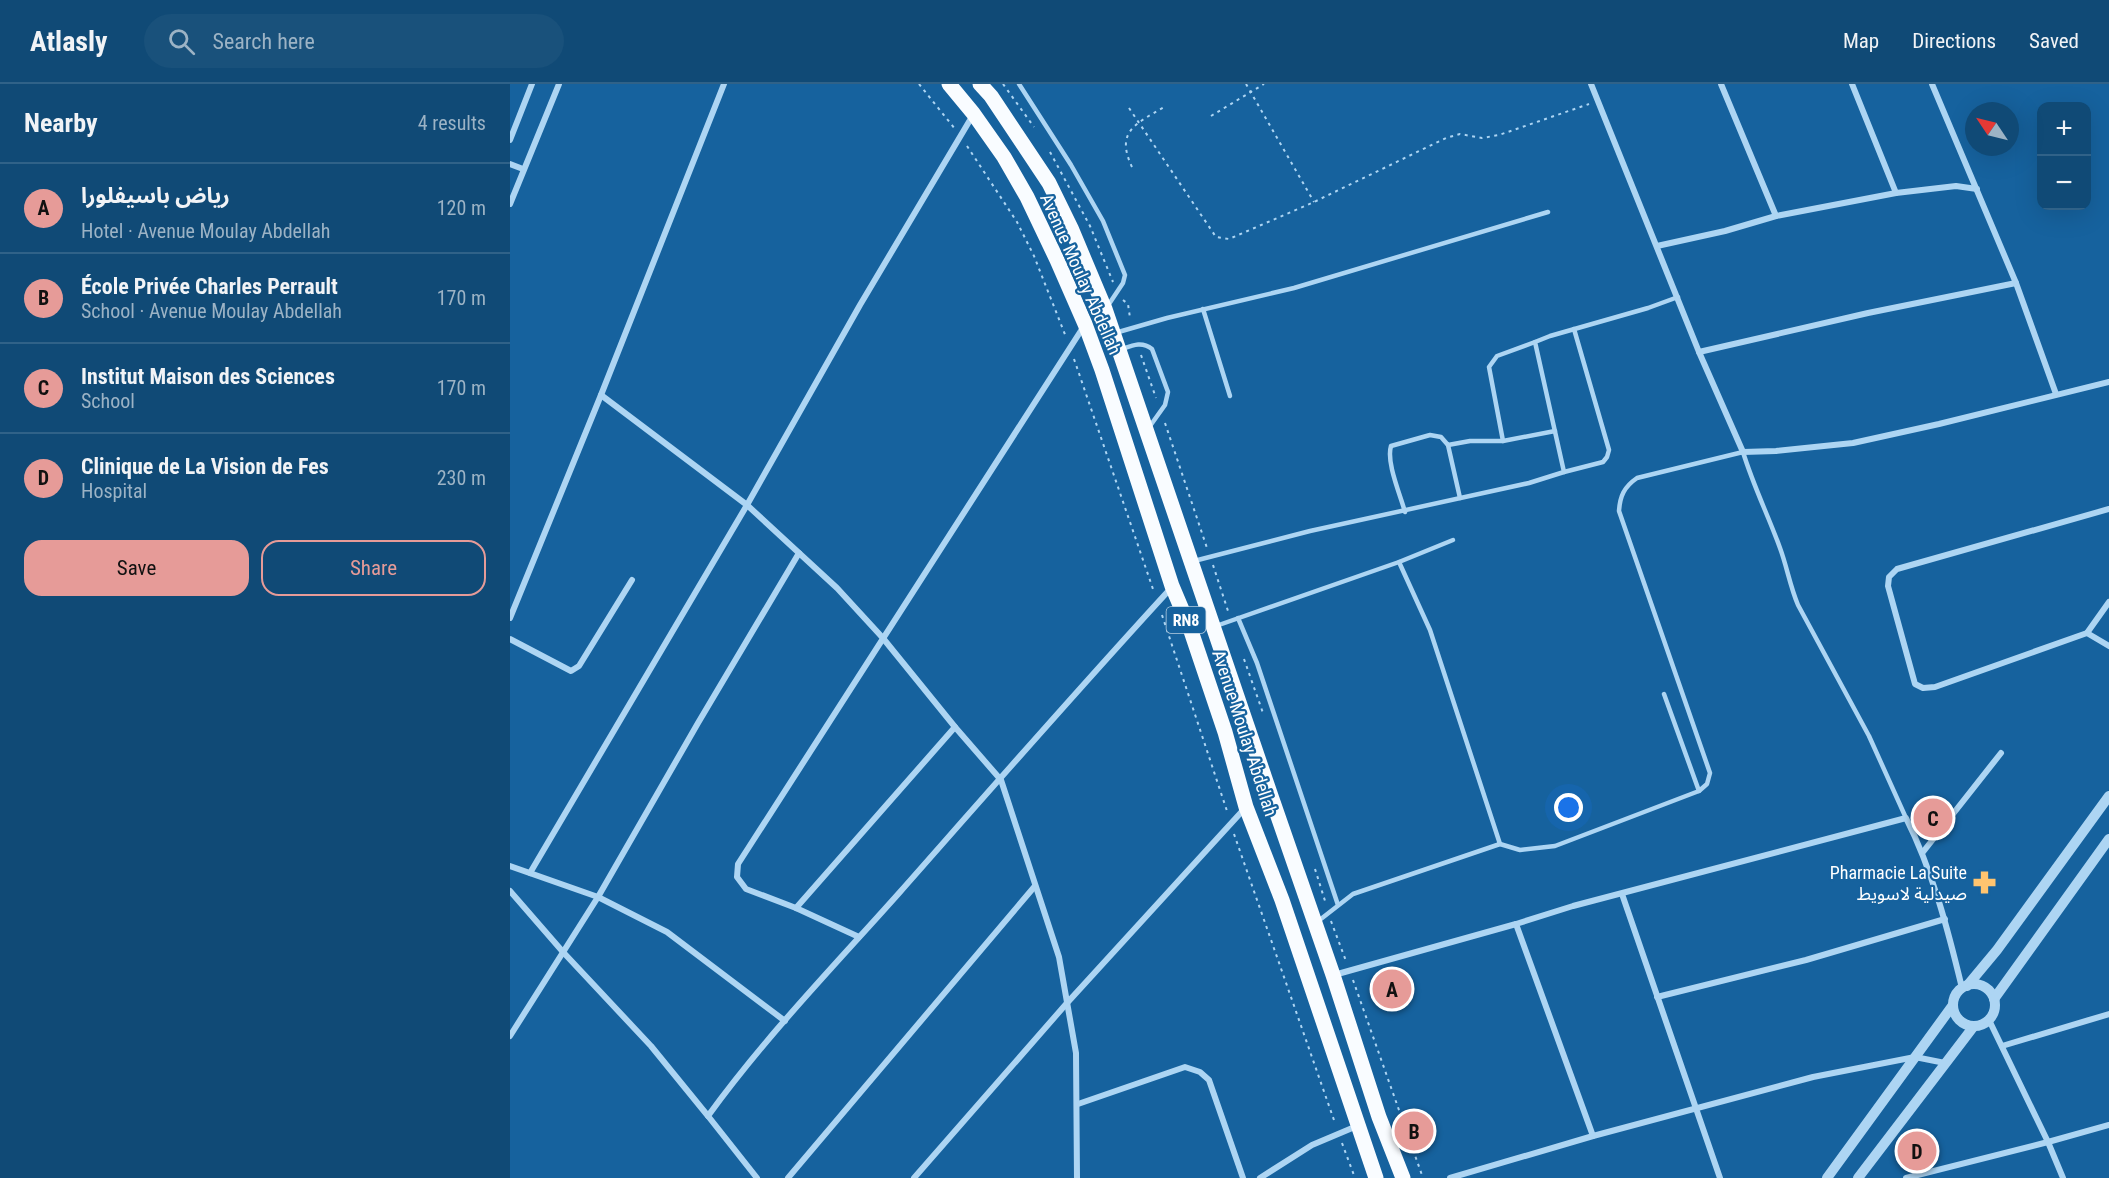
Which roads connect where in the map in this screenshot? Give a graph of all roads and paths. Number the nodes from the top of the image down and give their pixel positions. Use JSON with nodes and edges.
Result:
{"nodes":[{"id":1,"x":532,"y":84,"type":"edge"},
{"id":2,"x":559,"y":84,"type":"edge"},
{"id":3,"x":724,"y":84,"type":"edge"},
{"id":4,"x":919,"y":84,"type":"edge"},
{"id":5,"x":950,"y":84,"type":"edge"},
{"id":6,"x":980,"y":84,"type":"edge"},
{"id":7,"x":1019,"y":84,"type":"edge"},
{"id":8,"x":1246,"y":84,"type":"edge"},
{"id":9,"x":1264,"y":84,"type":"edge"},
{"id":10,"x":1591,"y":84,"type":"edge"},
{"id":11,"x":1721,"y":84,"type":"edge"},
{"id":12,"x":1852,"y":84,"type":"edge"},
{"id":13,"x":1932,"y":84,"type":"edge"},
{"id":14,"x":1250,"y":92,"type":"junction"},
{"id":15,"x":1599,"y":102,"type":"junction"},
{"id":16,"x":1164,"y":107,"type":"dead end"},
{"id":17,"x":1129,"y":108,"type":"dead end"},
{"id":18,"x":974,"y":113,"type":"junction"},
{"id":19,"x":1211,"y":116,"type":"dead end"},
{"id":20,"x":1139,"y":123,"type":"junction"},
{"id":21,"x":960,"y":136,"type":"junction"},
{"id":22,"x":510,"y":140,"type":"edge"},
{"id":23,"x":510,"y":164,"type":"edge"},
{"id":24,"x":1132,"y":167,"type":"dead end"},
{"id":25,"x":523,"y":169,"type":"junction"},
{"id":26,"x":1977,"y":189,"type":"junction"},
{"id":27,"x":1896,"y":193,"type":"junction"},
{"id":28,"x":1314,"y":202,"type":"junction"},
{"id":29,"x":510,"y":204,"type":"edge"},
{"id":30,"x":1548,"y":212,"type":"dead end"},
{"id":31,"x":1776,"y":216,"type":"junction"},
{"id":32,"x":1657,"y":246,"type":"junction"},
{"id":33,"x":2016,"y":283,"type":"junction"},
{"id":34,"x":1678,"y":297,"type":"junction"},
{"id":35,"x":1106,"y":309,"type":"junction"},
{"id":36,"x":1203,"y":309,"type":"junction"},
{"id":37,"x":1085,"y":324,"type":"junction"},
{"id":38,"x":1574,"y":329,"type":"junction"},
{"id":39,"x":1113,"y":333,"type":"junction"},
{"id":40,"x":1535,"y":342,"type":"junction"},
{"id":41,"x":1070,"y":347,"type":"junction"},
{"id":42,"x":1119,"y":350,"type":"junction"},
{"id":43,"x":1699,"y":352,"type":"junction"},
{"id":44,"x":2109,"y":382,"type":"edge"},
{"id":45,"x":2056,"y":394,"type":"junction"},
{"id":46,"x":601,"y":395,"type":"junction"},
{"id":47,"x":1230,"y":396,"type":"dead end"},
{"id":48,"x":1146,"y":430,"type":"junction"},
{"id":49,"x":1555,"y":431,"type":"junction"},
{"id":50,"x":1503,"y":441,"type":"junction"},
{"id":51,"x":1448,"y":445,"type":"junction"},
{"id":52,"x":1743,"y":452,"type":"junction"},
{"id":53,"x":1564,"y":472,"type":"junction"},
{"id":54,"x":1460,"y":498,"type":"junction"},
{"id":55,"x":747,"y":505,"type":"junction"},
{"id":56,"x":2109,"y":510,"type":"edge"},
{"id":57,"x":1405,"y":512,"type":"junction"},
{"id":58,"x":1453,"y":540,"type":"dead end"},
{"id":59,"x":799,"y":553,"type":"junction"},
{"id":60,"x":1192,"y":561,"type":"junction"},
{"id":61,"x":1399,"y":562,"type":"junction"},
{"id":62,"x":632,"y":580,"type":"dead end"},
{"id":63,"x":1172,"y":586,"type":"junction"},
{"id":64,"x":1157,"y":602,"type":"junction"},
{"id":65,"x":2109,"y":602,"type":"edge"},
{"id":66,"x":510,"y":618,"type":"edge"},
{"id":67,"x":1238,"y":618,"type":"junction"},
{"id":68,"x":1214,"y":626,"type":"junction"},
{"id":69,"x":2087,"y":633,"type":"junction"},
{"id":70,"x":882,"y":637,"type":"junction"},
{"id":71,"x":510,"y":639,"type":"edge"},
{"id":72,"x":2109,"y":646,"type":"edge"},
{"id":73,"x":1664,"y":694,"type":"dead end"},
{"id":74,"x":955,"y":727,"type":"junction"},
{"id":75,"x":2001,"y":753,"type":"dead end"},
{"id":76,"x":1001,"y":780,"type":"junction"},
{"id":77,"x":1699,"y":791,"type":"junction"},
{"id":78,"x":2109,"y":796,"type":"edge"},
{"id":79,"x":1246,"y":807,"type":"junction"},
{"id":80,"x":1906,"y":818,"type":"junction"},
{"id":81,"x":1231,"y":823,"type":"junction"},
{"id":82,"x":2109,"y":839,"type":"edge"},
{"id":83,"x":1500,"y":844,"type":"junction"},
{"id":84,"x":1923,"y":852,"type":"junction"},
{"id":85,"x":510,"y":866,"type":"edge"},
{"id":86,"x":530,"y":873,"type":"junction"},
{"id":87,"x":1035,"y":886,"type":"junction"},
{"id":88,"x":510,"y":891,"type":"edge"},
{"id":89,"x":1622,"y":894,"type":"junction"},
{"id":90,"x":598,"y":897,"type":"junction"},
{"id":91,"x":1338,"y":906,"type":"junction"},
{"id":92,"x":796,"y":908,"type":"junction"},
{"id":93,"x":1945,"y":919,"type":"junction"},
{"id":94,"x":1315,"y":923,"type":"junction"},
{"id":95,"x":1516,"y":924,"type":"junction"},
{"id":96,"x":859,"y":937,"type":"junction"},
{"id":97,"x":563,"y":952,"type":"junction"},
{"id":98,"x":1333,"y":975,"type":"junction"},
{"id":99,"x":1965,"y":987,"type":"junction"},
{"id":100,"x":1657,"y":997,"type":"junction"},
{"id":101,"x":1994,"y":999,"type":"junction"},
{"id":102,"x":1067,"y":1003,"type":"junction"},
{"id":103,"x":1953,"y":1005,"type":"junction"},
{"id":104,"x":2109,"y":1014,"type":"edge"},
{"id":105,"x":1989,"y":1020,"type":"junction"},
{"id":106,"x":785,"y":1021,"type":"junction"},
{"id":107,"x":1974,"y":1026,"type":"junction"},
{"id":108,"x":510,"y":1036,"type":"edge"},
{"id":109,"x":2002,"y":1046,"type":"junction"},
{"id":110,"x":1915,"y":1057,"type":"junction"},
{"id":111,"x":1945,"y":1063,"type":"junction"},
{"id":112,"x":1078,"y":1104,"type":"junction"},
{"id":113,"x":1696,"y":1109,"type":"junction"},
{"id":114,"x":708,"y":1116,"type":"junction"},
{"id":115,"x":2109,"y":1125,"type":"edge"},
{"id":116,"x":1358,"y":1126,"type":"junction"},
{"id":117,"x":1339,"y":1134,"type":"junction"},
{"id":118,"x":1593,"y":1136,"type":"junction"},
{"id":119,"x":2048,"y":1142,"type":"junction"},
{"id":120,"x":1075,"y":1176,"type":"edge"},
{"id":121,"x":757,"y":1178,"type":"edge"},
{"id":122,"x":788,"y":1178,"type":"edge"},
{"id":123,"x":915,"y":1178,"type":"edge"},
{"id":124,"x":1243,"y":1178,"type":"edge"},
{"id":125,"x":1260,"y":1178,"type":"edge"},
{"id":126,"x":1355,"y":1178,"type":"edge"},
{"id":127,"x":1376,"y":1178,"type":"edge"},
{"id":128,"x":1403,"y":1178,"type":"edge"},
{"id":129,"x":1450,"y":1178,"type":"edge"},
{"id":130,"x":1720,"y":1178,"type":"edge"},
{"id":131,"x":1827,"y":1178,"type":"edge"},
{"id":132,"x":1858,"y":1178,"type":"edge"},
{"id":133,"x":1906,"y":1178,"type":"edge"},
{"id":134,"x":2063,"y":1178,"type":"edge"}],
"edges":[{"from":1,"to":22,"type":"street"},
{"from":2,"to":25,"type":"street"},
{"from":3,"to":46,"type":"street"},
{"from":4,"to":21,"type":"path"},
{"from":5,"to":18,"type":"main road","name":"Avenue Moulay Abdellah","number":"RN8"},
{"from":6,"to":35,"type":"main road","name":"Avenue Moulay Abdellah","number":"RN8"},
{"from":7,"to":35,"type":"lane"},
{"from":8,"to":14,"type":"path"},
{"from":9,"to":14,"type":"path"},
{"from":10,"to":15,"type":"street"},
{"from":11,"to":31,"type":"street"},
{"from":12,"to":27,"type":"street"},
{"from":13,"to":26,"type":"street"},
{"from":14,"to":19,"type":"path"},
{"from":14,"to":28,"type":"path"},
{"from":15,"to":28,"type":"path"},
{"from":15,"to":32,"type":"street"},
{"from":16,"to":20,"type":"path"},
{"from":17,"to":20,"type":"path"},
{"from":18,"to":21,"type":"street"},
{"from":18,"to":37,"type":"main road","name":"Avenue Moulay Abdellah","number":"RN8"},
{"from":20,"to":24,"type":"path"},
{"from":20,"to":28,"type":"path"},
{"from":21,"to":41,"type":"path"},
{"from":21,"to":55,"type":"street"},
{"from":23,"to":25,"type":"street"},
{"from":25,"to":29,"type":"street"},
{"from":26,"to":27,"type":"street"},
{"from":26,"to":33,"type":"street"},
{"from":27,"to":31,"type":"street"},
{"from":30,"to":36,"type":"lane"},
{"from":31,"to":32,"type":"street"},
{"from":32,"to":34,"type":"street"},
{"from":33,"to":43,"type":"street"},
{"from":33,"to":45,"type":"street"},
{"from":34,"to":38,"type":"lane"},
{"from":34,"to":43,"type":"street"},
{"from":35,"to":39,"type":"main road","name":"Avenue Moulay Abdellah","number":"RN8"},
{"from":36,"to":39,"type":"lane"},
{"from":36,"to":47,"type":"lane"},
{"from":37,"to":41,"type":"street"},
{"from":37,"to":63,"type":"main road","name":"Avenue Moulay Abdellah","number":"RN8"},
{"from":38,"to":40,"type":"lane"},
{"from":38,"to":53,"type":"lane"},
{"from":39,"to":42,"type":"main road","name":"Avenue Moulay Abdellah","number":"RN8"},
{"from":40,"to":49,"type":"lane"},
{"from":40,"to":50,"type":"lane"},
{"from":41,"to":64,"type":"path"},
{"from":41,"to":70,"type":"street"},
{"from":42,"to":48,"type":"main road","name":"Avenue Moulay Abdellah","number":"RN8"},
{"from":42,"to":48,"type":"lane"},
{"from":43,"to":52,"type":"street"},
{"from":44,"to":45,"type":"street"},
{"from":45,"to":52,"type":"street"},
{"from":46,"to":55,"type":"street"},
{"from":46,"to":66,"type":"street"},
{"from":48,"to":60,"type":"main road","name":"Avenue Moulay Abdellah","number":"RN8"},
{"from":49,"to":50,"type":"lane"},
{"from":49,"to":53,"type":"lane"},
{"from":50,"to":51,"type":"lane"},
{"from":51,"to":54,"type":"lane"},
{"from":51,"to":57,"type":"lane"},
{"from":52,"to":77,"type":"lane"},
{"from":52,"to":80,"type":"lane"},
{"from":53,"to":54,"type":"lane"},
{"from":54,"to":57,"type":"lane"},
{"from":55,"to":59,"type":"street"},
{"from":55,"to":86,"type":"street"},
{"from":56,"to":69,"type":"street"},
{"from":57,"to":60,"type":"lane"},
{"from":58,"to":61,"type":"lane"},
{"from":59,"to":70,"type":"street"},
{"from":59,"to":90,"type":"street"},
{"from":60,"to":68,"type":"main road","name":"Avenue Moulay Abdellah","number":"RN8"},
{"from":61,"to":67,"type":"lane"},
{"from":61,"to":83,"type":"lane"},
{"from":62,"to":71,"type":"street"},
{"from":63,"to":64,"type":"street"},
{"from":63,"to":79,"type":"main road","name":"Avenue Moulay Abdellah","number":"RN8"},
{"from":64,"to":76,"type":"street"},
{"from":64,"to":81,"type":"path"},
{"from":65,"to":69,"type":"street"},
{"from":67,"to":68,"type":"lane"},
{"from":67,"to":91,"type":"lane"},
{"from":68,"to":94,"type":"main road","name":"Avenue Moulay Abdellah","number":"RN8"},
{"from":69,"to":72,"type":"street"},
{"from":70,"to":74,"type":"street"},
{"from":70,"to":92,"type":"street"},
{"from":73,"to":77,"type":"lane"},
{"from":74,"to":76,"type":"street"},
{"from":74,"to":92,"type":"street"},
{"from":75,"to":84,"type":"street"},
{"from":76,"to":87,"type":"street"},
{"from":76,"to":96,"type":"street"},
{"from":77,"to":83,"type":"lane"},
{"from":78,"to":99,"type":"street"},
{"from":79,"to":81,"type":"street"},
{"from":79,"to":116,"type":"main road","name":"Avenue Moulay Abdellah","number":"RN8"},
{"from":80,"to":84,"type":"street"},
{"from":80,"to":89,"type":"street"},
{"from":81,"to":102,"type":"street"},
{"from":81,"to":117,"type":"path"},
{"from":82,"to":101,"type":"street"},
{"from":83,"to":91,"type":"lane"},
{"from":84,"to":93,"type":"street"},
{"from":85,"to":86,"type":"street"},
{"from":86,"to":90,"type":"street"},
{"from":87,"to":102,"type":"street"},
{"from":87,"to":122,"type":"street"},
{"from":88,"to":97,"type":"street"},
{"from":89,"to":95,"type":"street"},
{"from":89,"to":100,"type":"street"},
{"from":90,"to":97,"type":"street"},
{"from":90,"to":106,"type":"street"},
{"from":91,"to":94,"type":"lane"},
{"from":92,"to":96,"type":"street"},
{"from":93,"to":99,"type":"street"},
{"from":93,"to":100,"type":"street"},
{"from":94,"to":98,"type":"main road","name":"Avenue Moulay Abdellah","number":"RN8"},
{"from":95,"to":98,"type":"street"},
{"from":95,"to":118,"type":"street"},
{"from":96,"to":106,"type":"street"},
{"from":97,"to":108,"type":"street"},
{"from":97,"to":114,"type":"street"},
{"from":98,"to":128,"type":"main road","name":"Avenue Moulay Abdellah","number":"RN8"},
{"from":99,"to":101,"type":"street"},
{"from":99,"to":103,"type":"street"},
{"from":100,"to":113,"type":"street"},
{"from":101,"to":105,"type":"street"},
{"from":102,"to":112,"type":"street"},
{"from":102,"to":123,"type":"street"},
{"from":103,"to":107,"type":"street"},
{"from":103,"to":110,"type":"street"},
{"from":104,"to":109,"type":"street"},
{"from":105,"to":107,"type":"street"},
{"from":105,"to":109,"type":"street"},
{"from":106,"to":114,"type":"street"},
{"from":107,"to":111,"type":"street"},
{"from":109,"to":119,"type":"street"},
{"from":110,"to":111,"type":"street"},
{"from":110,"to":113,"type":"street"},
{"from":110,"to":131,"type":"street"},
{"from":111,"to":132,"type":"street"},
{"from":112,"to":120,"type":"street"},
{"from":112,"to":124,"type":"street"},
{"from":113,"to":118,"type":"street"},
{"from":113,"to":130,"type":"street"},
{"from":114,"to":121,"type":"street"},
{"from":115,"to":119,"type":"street"},
{"from":116,"to":117,"type":"street"},
{"from":116,"to":127,"type":"main road","name":"Avenue Moulay Abdellah","number":"RN8"},
{"from":117,"to":125,"type":"street"},
{"from":117,"to":126,"type":"path"},
{"from":118,"to":129,"type":"street"},
{"from":119,"to":133,"type":"street"},
{"from":119,"to":134,"type":"street"}]}
